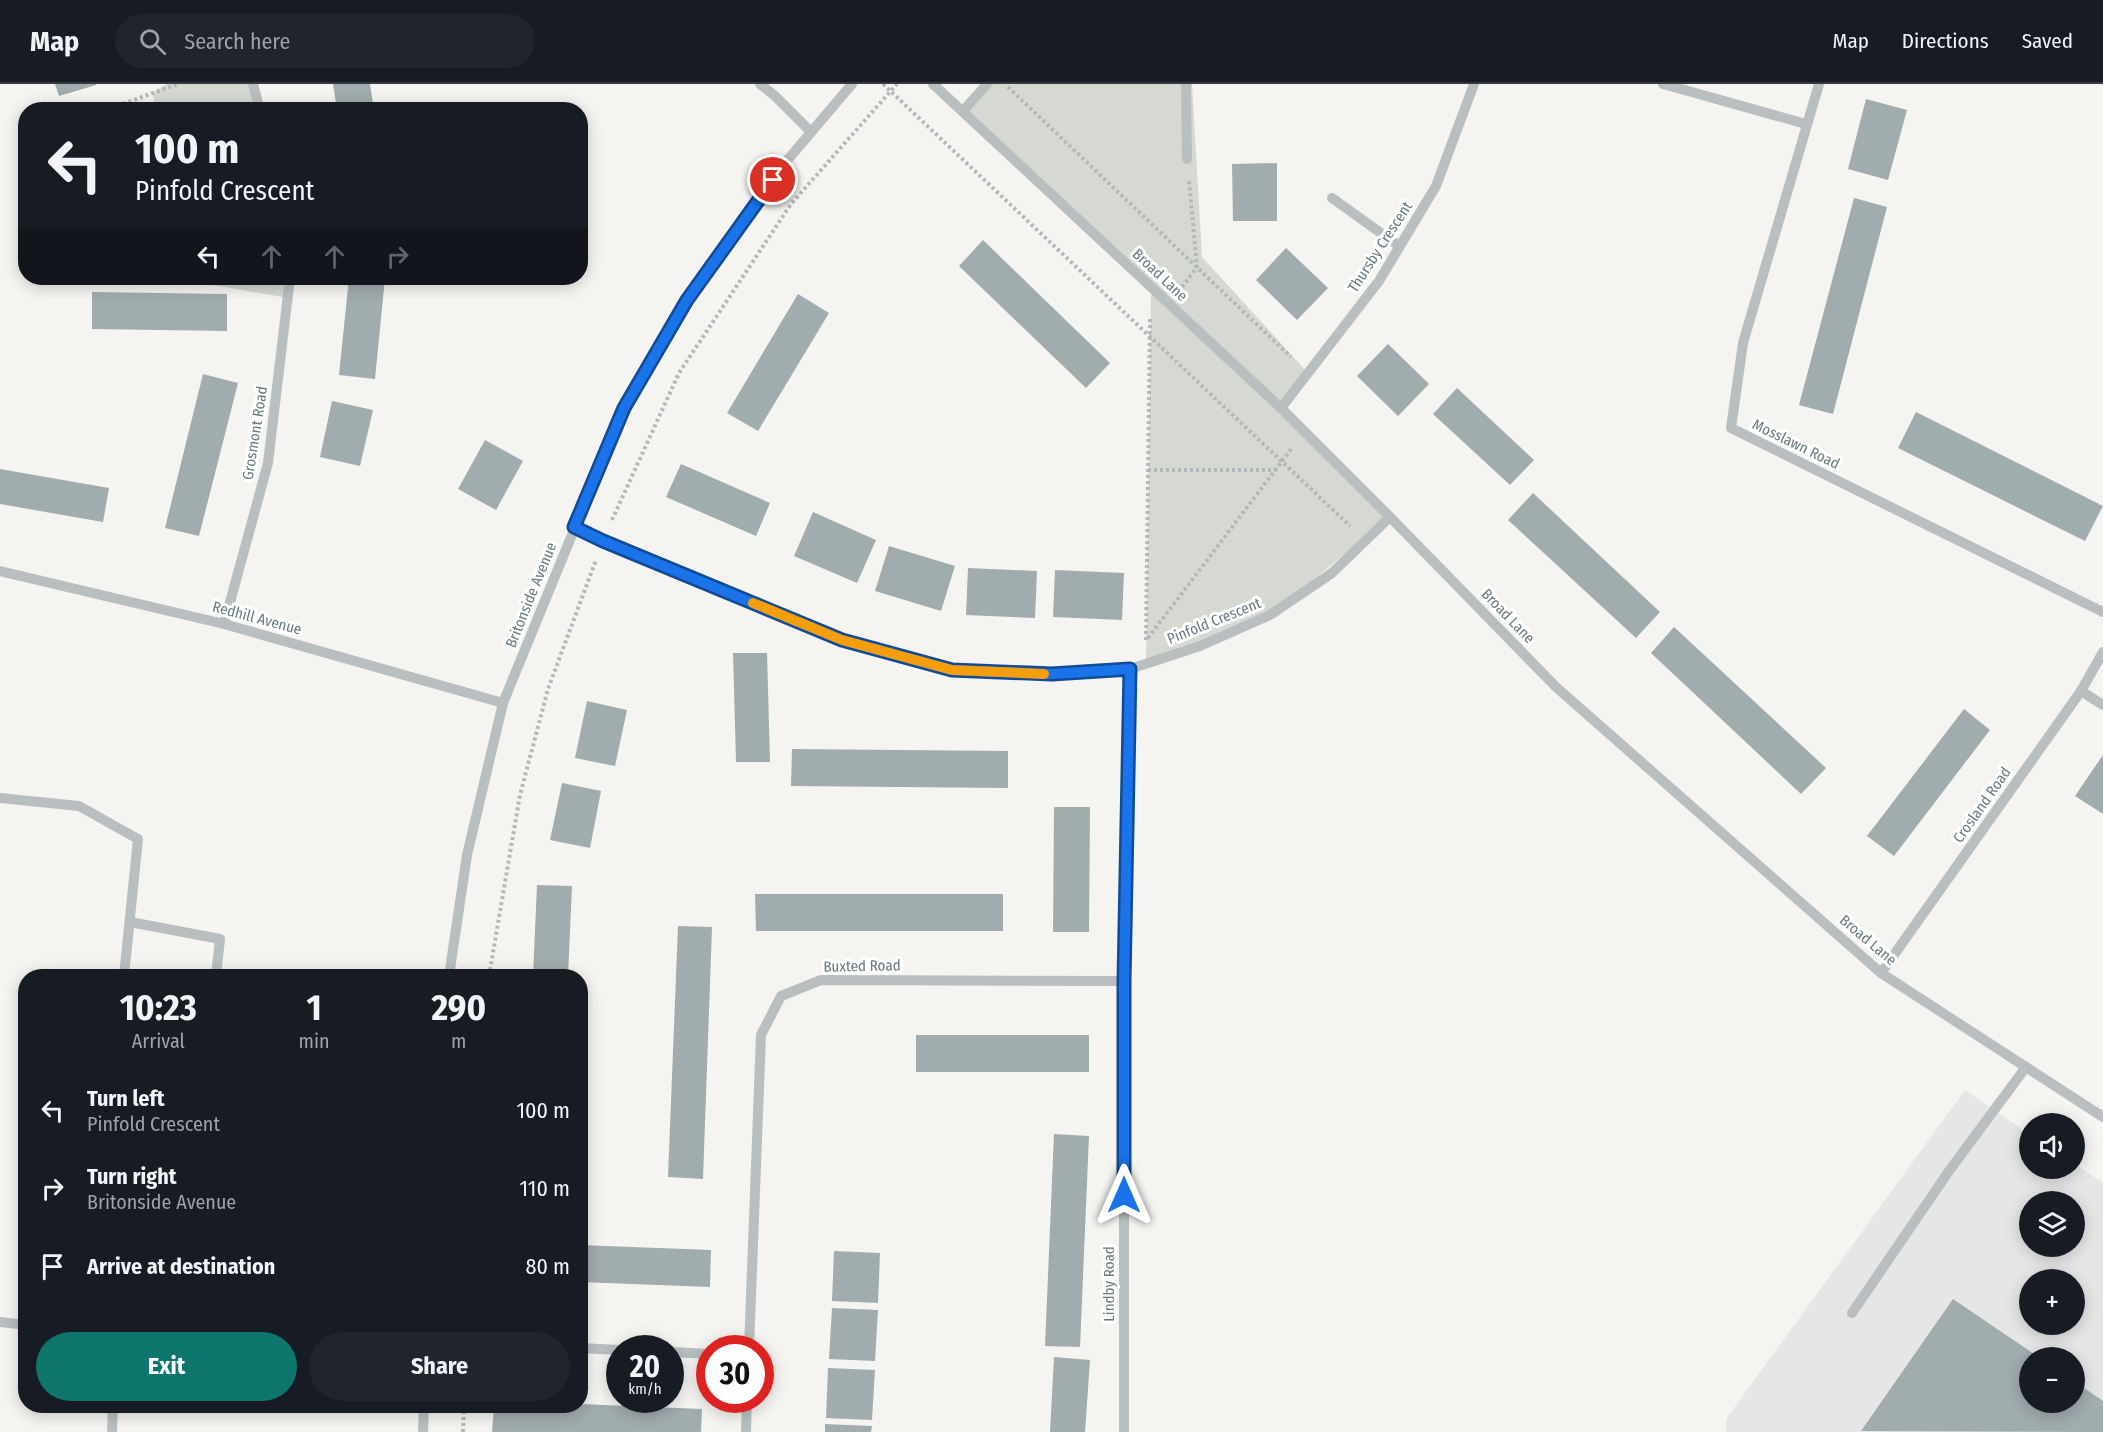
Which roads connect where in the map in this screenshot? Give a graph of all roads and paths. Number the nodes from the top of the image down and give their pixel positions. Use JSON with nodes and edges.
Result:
{"nodes":[{"id":1,"x":178,"y":84,"type":"edge"},
{"id":2,"x":253,"y":84,"type":"edge"},
{"id":3,"x":760,"y":84,"type":"edge"},
{"id":4,"x":852,"y":84,"type":"edge"},
{"id":5,"x":883,"y":84,"type":"edge"},
{"id":6,"x":897,"y":84,"type":"edge"},
{"id":7,"x":933,"y":84,"type":"edge"},
{"id":8,"x":987,"y":84,"type":"edge"},
{"id":9,"x":1006,"y":84,"type":"edge"},
{"id":10,"x":1186,"y":84,"type":"edge"},
{"id":11,"x":1474,"y":84,"type":"edge"},
{"id":12,"x":1663,"y":84,"type":"edge"},
{"id":13,"x":1819,"y":84,"type":"edge"},
{"id":14,"x":891,"y":91,"type":"junction"},
{"id":15,"x":128,"y":102,"type":"edge"},
{"id":16,"x":258,"y":102,"type":"edge"},
{"id":17,"x":963,"y":111,"type":"junction"},
{"id":18,"x":1806,"y":124,"type":"junction"},
{"id":19,"x":811,"y":132,"type":"junction"},
{"id":20,"x":1187,"y":159,"type":"joint"},
{"id":21,"x":1332,"y":198,"type":"dead end"},
{"id":22,"x":1399,"y":246,"type":"junction"},
{"id":23,"x":1197,"y":267,"type":"junction"},
{"id":24,"x":288,"y":285,"type":"edge"},
{"id":25,"x":1151,"y":286,"type":"junction"},
{"id":26,"x":1169,"y":304,"type":"junction"},
{"id":27,"x":1150,"y":337,"type":"junction"},
{"id":28,"x":1308,"y":373,"type":"junction"},
{"id":29,"x":1281,"y":408,"type":"junction"},
{"id":30,"x":1304,"y":432,"type":"junction"},
{"id":31,"x":1282,"y":462,"type":"junction"},
{"id":32,"x":1148,"y":470,"type":"junction"},
{"id":33,"x":1276,"y":470,"type":"junction"},
{"id":34,"x":1390,"y":517,"type":"junction"},
{"id":35,"x":574,"y":527,"type":"junction"},
{"id":36,"x":603,"y":541,"type":"junction"},
{"id":37,"x":1365,"y":541,"type":"junction"},
{"id":38,"x":0,"y":571,"type":"edge"},
{"id":39,"x":2103,"y":612,"type":"edge"},
{"id":40,"x":225,"y":624,"type":"junction"},
{"id":41,"x":2103,"y":652,"type":"edge"},
{"id":42,"x":1130,"y":669,"type":"junction"},
{"id":43,"x":2081,"y":691,"type":"junction"},
{"id":44,"x":504,"y":703,"type":"junction"},
{"id":45,"x":2103,"y":705,"type":"edge"},
{"id":46,"x":0,"y":798,"type":"edge"},
{"id":47,"x":130,"y":922,"type":"junction"},
{"id":48,"x":125,"y":969,"type":"edge"},
{"id":49,"x":217,"y":969,"type":"edge"},
{"id":50,"x":450,"y":969,"type":"edge"},
{"id":51,"x":490,"y":969,"type":"edge"},
{"id":52,"x":1881,"y":973,"type":"junction"},
{"id":53,"x":1124,"y":981,"type":"junction"},
{"id":54,"x":2026,"y":1067,"type":"junction"},
{"id":55,"x":2103,"y":1117,"type":"edge"},
{"id":56,"x":1852,"y":1313,"type":"dead end"},
{"id":57,"x":0,"y":1323,"type":"edge"},
{"id":58,"x":18,"y":1324,"type":"edge"},
{"id":59,"x":749,"y":1335,"type":"edge"},
{"id":60,"x":588,"y":1348,"type":"edge"},
{"id":61,"x":606,"y":1349,"type":"edge"},
{"id":62,"x":113,"y":1413,"type":"edge"},
{"id":63,"x":424,"y":1413,"type":"edge"},
{"id":64,"x":464,"y":1413,"type":"edge"},
{"id":65,"x":747,"y":1413,"type":"edge"},
{"id":66,"x":112,"y":1432,"type":"edge"},
{"id":67,"x":423,"y":1432,"type":"edge"},
{"id":68,"x":463,"y":1432,"type":"edge"},
{"id":69,"x":746,"y":1432,"type":"edge"},
{"id":70,"x":1124,"y":1432,"type":"edge"}],
"edges":[{"from":1,"to":15,"type":"path"},
{"from":2,"to":16,"type":"street"},
{"from":3,"to":19,"type":"street"},
{"from":4,"to":19,"type":"street","name":"Britonside Avenue"},
{"from":5,"to":14,"type":"path"},
{"from":6,"to":14,"type":"path"},
{"from":7,"to":17,"type":"street","name":"Broad Lane"},
{"from":8,"to":17,"type":"street"},
{"from":9,"to":23,"type":"path"},
{"from":10,"to":20,"type":"street"},
{"from":11,"to":22,"type":"street","name":"Thursby Crescent"},
{"from":12,"to":18,"type":"street"},
{"from":13,"to":18,"type":"street","name":"Mosslawn Road"},
{"from":14,"to":27,"type":"path"},
{"from":14,"to":36,"type":"path"},
{"from":17,"to":25,"type":"street","name":"Broad Lane"},
{"from":18,"to":39,"type":"street","name":"Mosslawn Road"},
{"from":19,"to":35,"type":"street","name":"Britonside Avenue"},
{"from":20,"to":23,"type":"path"},
{"from":21,"to":22,"type":"street"},
{"from":22,"to":28,"type":"street","name":"Thursby Crescent"},
{"from":23,"to":26,"type":"path"},
{"from":23,"to":28,"type":"path"},
{"from":24,"to":40,"type":"street","name":"Grosmont Road"},
{"from":25,"to":26,"type":"street","name":"Broad Lane"},
{"from":25,"to":27,"type":"path"},
{"from":26,"to":29,"type":"street","name":"Broad Lane"},
{"from":27,"to":31,"type":"path"},
{"from":27,"to":32,"type":"path"},
{"from":28,"to":29,"type":"street","name":"Thursby Crescent"},
{"from":29,"to":30,"type":"street","name":"Broad Lane"},
{"from":30,"to":31,"type":"path"},
{"from":30,"to":34,"type":"street","name":"Broad Lane"},
{"from":31,"to":33,"type":"path"},
{"from":31,"to":37,"type":"path"},
{"from":32,"to":33,"type":"path"},
{"from":32,"to":33,"type":"path"},
{"from":34,"to":37,"type":"street","name":"Pinfold Crescent"},
{"from":34,"to":52,"type":"street","name":"Broad Lane"},
{"from":35,"to":36,"type":"street","name":"Pinfold Crescent"},
{"from":35,"to":44,"type":"street","name":"Britonside Avenue"},
{"from":36,"to":42,"type":"street","name":"Pinfold Crescent"},
{"from":36,"to":51,"type":"path"},
{"from":37,"to":42,"type":"street","name":"Pinfold Crescent"},
{"from":38,"to":40,"type":"street","name":"Redhill Avenue"},
{"from":40,"to":44,"type":"street","name":"Redhill Avenue"},
{"from":41,"to":43,"type":"street","name":"Crosland Road"},
{"from":42,"to":53,"type":"street","name":"Lindby Road"},
{"from":43,"to":45,"type":"street"},
{"from":43,"to":52,"type":"street","name":"Crosland Road"},
{"from":44,"to":50,"type":"street","name":"Britonside Avenue"},
{"from":46,"to":47,"type":"street"},
{"from":47,"to":48,"type":"street"},
{"from":47,"to":49,"type":"street"},
{"from":52,"to":54,"type":"street","name":"Broad Lane"},
{"from":53,"to":59,"type":"street","name":"Buxted Road"},
{"from":53,"to":70,"type":"street","name":"Lindby Road"},
{"from":54,"to":55,"type":"street","name":"Broad Lane"},
{"from":54,"to":56,"type":"street"},
{"from":57,"to":58,"type":"street"},
{"from":60,"to":61,"type":"street"},
{"from":62,"to":66,"type":"street"},
{"from":63,"to":67,"type":"street"},
{"from":64,"to":68,"type":"path"},
{"from":65,"to":69,"type":"street"}]}
